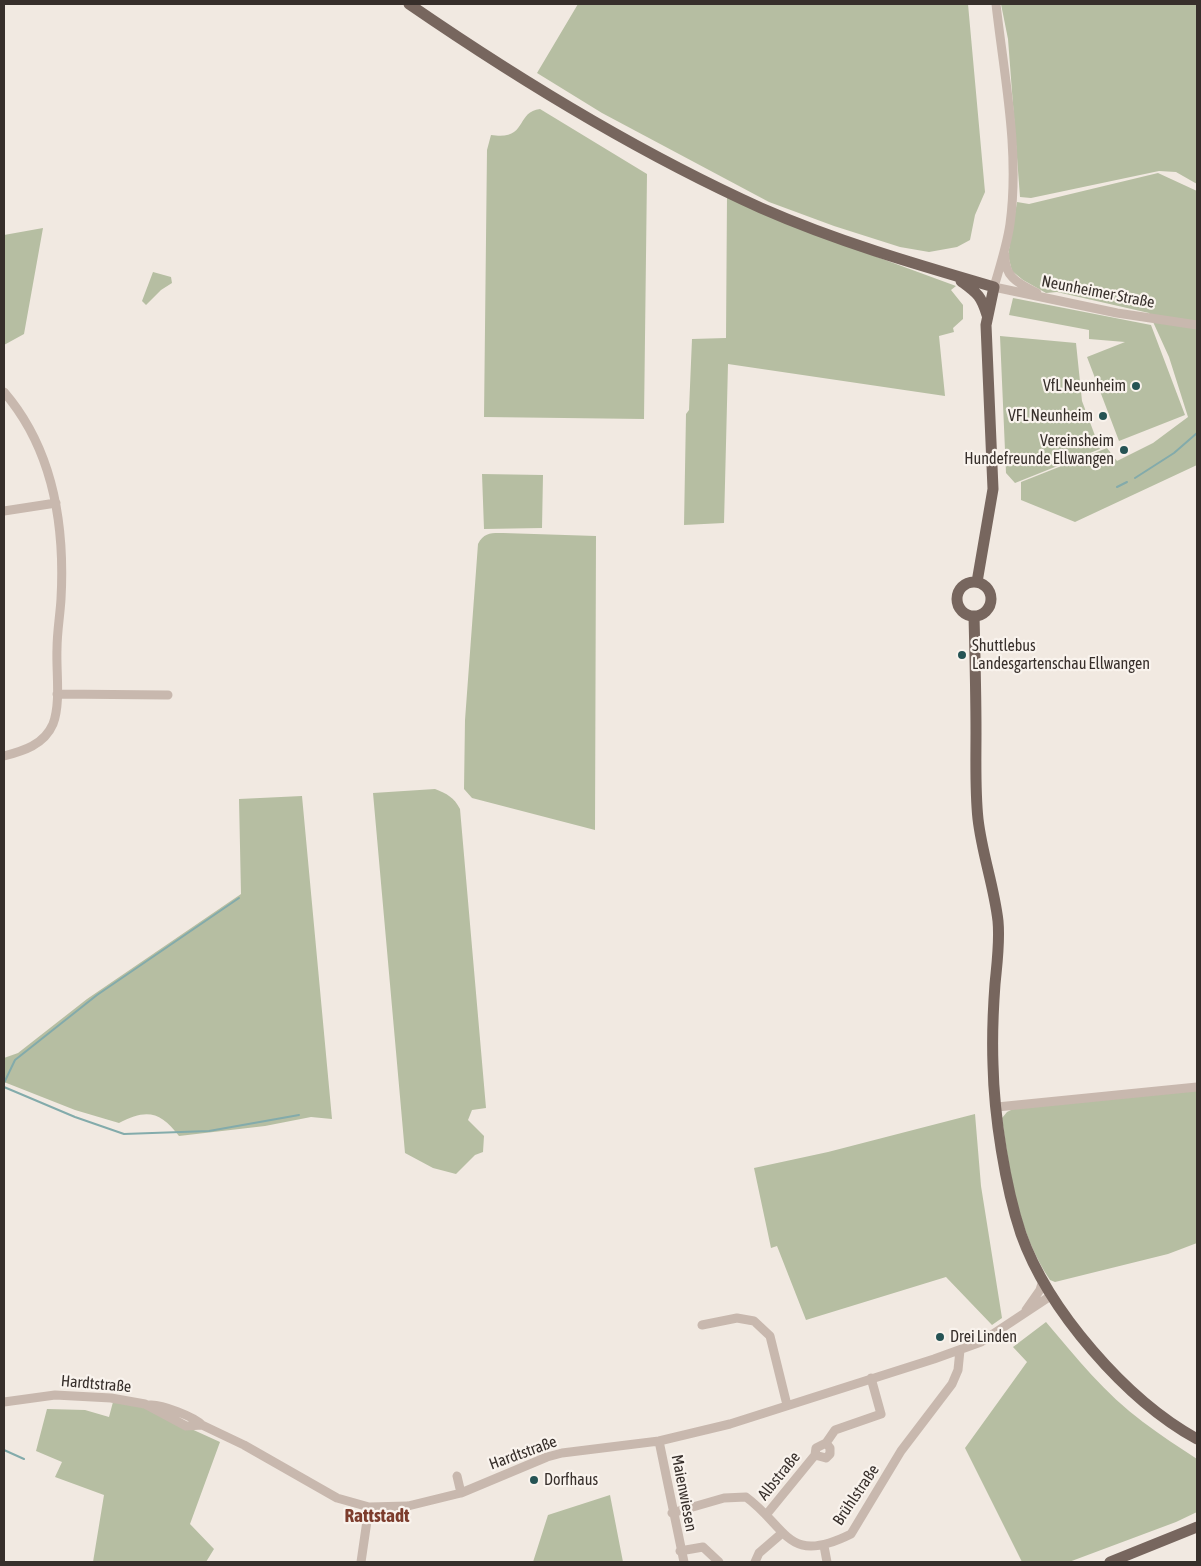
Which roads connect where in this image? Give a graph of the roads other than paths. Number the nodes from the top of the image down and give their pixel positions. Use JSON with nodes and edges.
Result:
{"nodes":[{"id":1,"x":409,"y":4,"type":"edge"},
{"id":2,"x":996,"y":4,"type":"edge"},
{"id":3,"x":1006,"y":245,"type":"junction"},
{"id":4,"x":952,"y":274,"type":"junction"},
{"id":5,"x":994,"y":286,"type":"junction"},
{"id":6,"x":1044,"y":298,"type":"junction"},
{"id":7,"x":987,"y":316,"type":"junction"},
{"id":8,"x":1197,"y":325,"type":"edge"},
{"id":9,"x":4,"y":392,"type":"edge"},
{"id":10,"x":56,"y":502,"type":"junction"},
{"id":11,"x":4,"y":511,"type":"edge"},
{"id":12,"x":977,"y":582,"type":"junction"},
{"id":13,"x":974,"y":616,"type":"junction"},
{"id":14,"x":57,"y":694,"type":"junction"},
{"id":15,"x":168,"y":695,"type":"dead end"},
{"id":16,"x":4,"y":756,"type":"edge"},
{"id":17,"x":1197,"y":1087,"type":"edge"},
{"id":18,"x":997,"y":1107,"type":"junction"},
{"id":19,"x":1043,"y":1280,"type":"junction"},
{"id":20,"x":1052,"y":1295,"type":"junction"},
{"id":21,"x":1024,"y":1314,"type":"junction"},
{"id":22,"x":702,"y":1325,"type":"dead end"},
{"id":23,"x":960,"y":1350,"type":"junction"},
{"id":24,"x":871,"y":1378,"type":"junction"},
{"id":25,"x":4,"y":1402,"type":"edge"},
{"id":26,"x":787,"y":1405,"type":"junction"},
{"id":27,"x":1197,"y":1439,"type":"edge"},
{"id":28,"x":659,"y":1442,"type":"junction"},
{"id":29,"x":457,"y":1476,"type":"dead end"},
{"id":30,"x":462,"y":1493,"type":"junction"},
{"id":31,"x":369,"y":1507,"type":"junction"},
{"id":32,"x":672,"y":1513,"type":"junction"},
{"id":33,"x":766,"y":1515,"type":"junction"},
{"id":34,"x":1197,"y":1527,"type":"edge"},
{"id":35,"x":781,"y":1534,"type":"junction"},
{"id":36,"x":824,"y":1546,"type":"junction"},
{"id":37,"x":680,"y":1551,"type":"junction"},
{"id":38,"x":361,"y":1562,"type":"edge"},
{"id":39,"x":684,"y":1562,"type":"edge"},
{"id":40,"x":719,"y":1562,"type":"edge"},
{"id":41,"x":755,"y":1562,"type":"edge"},
{"id":42,"x":827,"y":1562,"type":"edge"},
{"id":43,"x":1110,"y":1562,"type":"edge"}],
"edges":[{"from":1,"to":4,"type":"main road"},
{"from":2,"to":3,"type":"street"},
{"from":3,"to":5,"type":"street"},
{"from":3,"to":6,"type":"street"},
{"from":4,"to":5,"type":"main road"},
{"from":4,"to":7,"type":"main road"},
{"from":5,"to":6,"type":"street","name":"Neunheimer Straße"},
{"from":5,"to":7,"type":"main road"},
{"from":6,"to":8,"type":"street","name":"Neunheimer Straße"},
{"from":7,"to":12,"type":"main road"},
{"from":9,"to":10,"type":"street"},
{"from":10,"to":11,"type":"street"},
{"from":10,"to":14,"type":"street"},
{"from":12,"to":13,"type":"main road"},
{"from":12,"to":13,"type":"main road"},
{"from":13,"to":18,"type":"main road"},
{"from":14,"to":15,"type":"street"},
{"from":14,"to":16,"type":"street"},
{"from":17,"to":18,"type":"street"},
{"from":18,"to":19,"type":"main road"},
{"from":19,"to":20,"type":"main road"},
{"from":19,"to":21,"type":"street"},
{"from":20,"to":21,"type":"street","name":"Hardtstraße"},
{"from":20,"to":27,"type":"main road"},
{"from":21,"to":23,"type":"street","name":"Hardtstraße"},
{"from":22,"to":26,"type":"street"},
{"from":23,"to":24,"type":"street","name":"Hardtstraße"},
{"from":23,"to":36,"type":"street","name":"Brühlstraße"},
{"from":24,"to":26,"type":"street","name":"Hardtstraße"},
{"from":24,"to":33,"type":"street","name":"Albstraße"},
{"from":25,"to":31,"type":"street","name":"Hardtstraße"},
{"from":26,"to":28,"type":"street","name":"Hardtstraße"},
{"from":28,"to":30,"type":"street","name":"Hardtstraße"},
{"from":28,"to":32,"type":"street","name":"Maienwiesen"},
{"from":29,"to":30,"type":"street"},
{"from":30,"to":31,"type":"street","name":"Hardtstraße"},
{"from":31,"to":38,"type":"street"},
{"from":32,"to":33,"type":"street","name":"Brühlstraße"},
{"from":32,"to":37,"type":"street","name":"Maienwiesen"},
{"from":33,"to":35,"type":"street","name":"Brühlstraße"},
{"from":34,"to":43,"type":"main road"},
{"from":35,"to":36,"type":"street","name":"Brühlstraße"},
{"from":35,"to":41,"type":"street"},
{"from":36,"to":42,"type":"street"},
{"from":37,"to":39,"type":"street","name":"Maienwiesen"},
{"from":37,"to":40,"type":"street","name":"Maienwiesen"}]}
